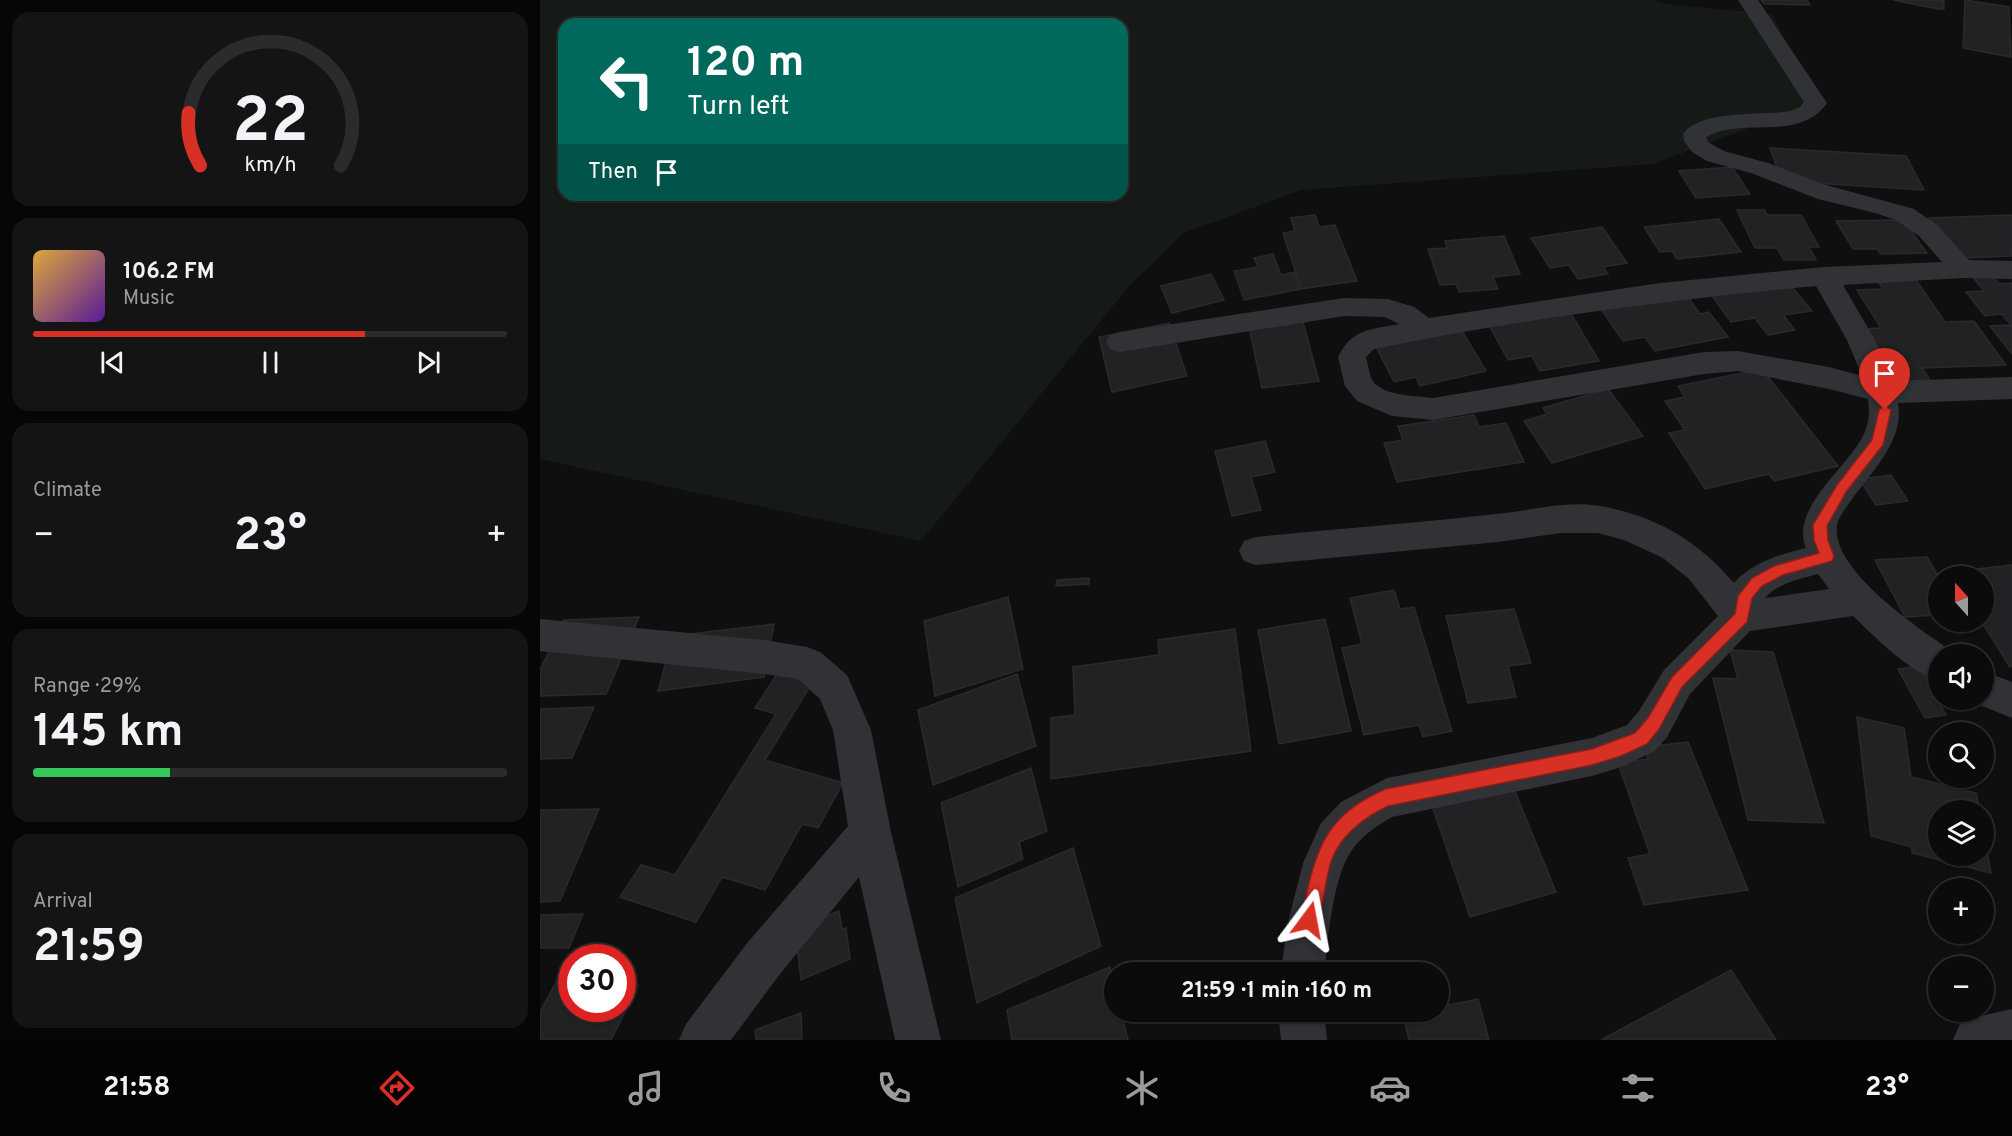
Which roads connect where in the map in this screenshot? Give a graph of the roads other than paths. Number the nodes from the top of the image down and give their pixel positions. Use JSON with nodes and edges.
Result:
{"nodes":[{"id":1,"x":1748,"y":0,"type":"edge"},
{"id":2,"x":1962,"y":269,"type":"junction"},
{"id":3,"x":2012,"y":270,"type":"edge"},
{"id":4,"x":1824,"y":276,"type":"junction"},
{"id":5,"x":1424,"y":329,"type":"junction"},
{"id":6,"x":1120,"y":342,"type":"dead end"},
{"id":7,"x":2012,"y":388,"type":"edge"},
{"id":8,"x":1881,"y":392,"type":"junction"},
{"id":9,"x":1256,"y":551,"type":"dead end"},
{"id":10,"x":1827,"y":556,"type":"junction"},
{"id":11,"x":1858,"y":600,"type":"junction"},
{"id":12,"x":1742,"y":617,"type":"junction"},
{"id":13,"x":540,"y":635,"type":"edge"},
{"id":14,"x":1928,"y":657,"type":"edge"},
{"id":15,"x":1994,"y":693,"type":"edge"},
{"id":16,"x":2012,"y":700,"type":"edge"},
{"id":17,"x":870,"y":832,"type":"junction"},
{"id":18,"x":1303,"y":962,"type":"edge"},
{"id":19,"x":1302,"y":1022,"type":"edge"},
{"id":20,"x":2012,"y":1032,"type":"edge"},
{"id":21,"x":702,"y":1040,"type":"edge"},
{"id":22,"x":918,"y":1040,"type":"edge"},
{"id":23,"x":1304,"y":1040,"type":"edge"},
{"id":24,"x":1976,"y":1040,"type":"edge"}],
"edges":[{"from":1,"to":2,"type":"street"},
{"from":2,"to":3,"type":"street"},
{"from":2,"to":4,"type":"street"},
{"from":4,"to":5,"type":"street"},
{"from":4,"to":8,"type":"street"},
{"from":5,"to":6,"type":"street"},
{"from":5,"to":8,"type":"street"},
{"from":7,"to":8,"type":"street"},
{"from":8,"to":10,"type":"street"},
{"from":9,"to":12,"type":"street"},
{"from":10,"to":11,"type":"street"},
{"from":10,"to":12,"type":"street"},
{"from":11,"to":12,"type":"street"},
{"from":11,"to":14,"type":"street"},
{"from":12,"to":18,"type":"street"},
{"from":13,"to":17,"type":"street"},
{"from":15,"to":16,"type":"street"},
{"from":17,"to":21,"type":"street"},
{"from":17,"to":22,"type":"street"},
{"from":19,"to":23,"type":"street"},
{"from":20,"to":24,"type":"street"}]}
